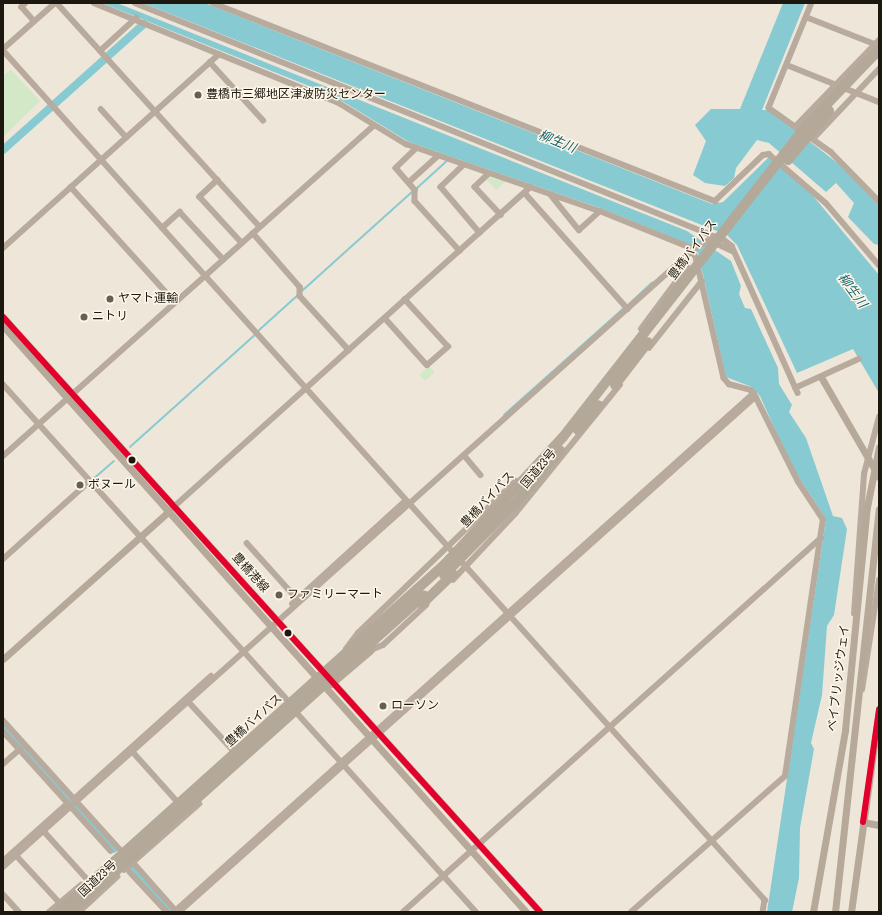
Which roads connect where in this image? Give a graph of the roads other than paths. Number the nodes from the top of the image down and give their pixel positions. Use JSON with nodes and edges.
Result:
{"nodes":[{"id":1,"x":26,"y":3,"type":"edge"},
{"id":2,"x":56,"y":3,"type":"edge"},
{"id":3,"x":94,"y":3,"type":"edge"},
{"id":4,"x":135,"y":3,"type":"edge"},
{"id":5,"x":212,"y":3,"type":"edge"},
{"id":6,"x":812,"y":3,"type":"edge"},
{"id":7,"x":806,"y":17,"type":"junction"},
{"id":8,"x":136,"y":18,"type":"junction"},
{"id":9,"x":34,"y":21,"type":"junction"},
{"id":10,"x":878,"y":45,"type":"edge"},
{"id":11,"x":3,"y":49,"type":"edge"},
{"id":12,"x":100,"y":51,"type":"junction"},
{"id":13,"x":221,"y":55,"type":"junction"},
{"id":14,"x":879,"y":59,"type":"edge"},
{"id":15,"x":211,"y":64,"type":"junction"},
{"id":16,"x":787,"y":65,"type":"junction"},
{"id":17,"x":879,"y":68,"type":"edge"},
{"id":18,"x":834,"y":84,"type":"junction"},
{"id":19,"x":855,"y":92,"type":"junction"},
{"id":20,"x":879,"y":102,"type":"edge"},
{"id":21,"x":101,"y":109,"type":"dead end"},
{"id":22,"x":155,"y":112,"type":"junction"},
{"id":23,"x":263,"y":120,"type":"dead end"},
{"id":24,"x":374,"y":125,"type":"junction"},
{"id":25,"x":796,"y":126,"type":"junction"},
{"id":26,"x":126,"y":137,"type":"junction"},
{"id":27,"x":813,"y":139,"type":"junction"},
{"id":28,"x":417,"y":148,"type":"junction"},
{"id":29,"x":438,"y":156,"type":"junction"},
{"id":30,"x":101,"y":160,"type":"junction"},
{"id":31,"x":464,"y":165,"type":"junction"},
{"id":32,"x":489,"y":174,"type":"junction"},
{"id":33,"x":218,"y":180,"type":"junction"},
{"id":34,"x":409,"y":182,"type":"junction"},
{"id":35,"x":71,"y":187,"type":"junction"},
{"id":36,"x":530,"y":187,"type":"junction"},
{"id":37,"x":525,"y":193,"type":"junction"},
{"id":38,"x":551,"y":195,"type":"junction"},
{"id":39,"x":879,"y":201,"type":"edge"},
{"id":40,"x":600,"y":211,"type":"junction"},
{"id":41,"x":501,"y":215,"type":"junction"},
{"id":42,"x":260,"y":227,"type":"junction"},
{"id":43,"x":162,"y":228,"type":"junction"},
{"id":44,"x":252,"y":233,"type":"junction"},
{"id":45,"x":480,"y":233,"type":"junction"},
{"id":46,"x":242,"y":243,"type":"junction"},
{"id":47,"x":3,"y":248,"type":"edge"},
{"id":48,"x":692,"y":249,"type":"junction"},
{"id":49,"x":460,"y":251,"type":"junction"},
{"id":50,"x":733,"y":251,"type":"junction"},
{"id":51,"x":223,"y":259,"type":"junction"},
{"id":52,"x":681,"y":262,"type":"junction"},
{"id":53,"x":879,"y":265,"type":"edge"},
{"id":54,"x":687,"y":267,"type":"junction"},
{"id":55,"x":204,"y":275,"type":"junction"},
{"id":56,"x":702,"y":281,"type":"junction"},
{"id":57,"x":405,"y":300,"type":"junction"},
{"id":58,"x":174,"y":302,"type":"junction"},
{"id":59,"x":626,"y":307,"type":"junction"},
{"id":60,"x":3,"y":317,"type":"edge"},
{"id":61,"x":385,"y":318,"type":"junction"},
{"id":62,"x":3,"y":326,"type":"edge"},
{"id":63,"x":349,"y":350,"type":"junction"},
{"id":64,"x":859,"y":359,"type":"dead end"},
{"id":65,"x":616,"y":364,"type":"junction"},
{"id":66,"x":629,"y":374,"type":"junction"},
{"id":67,"x":821,"y":377,"type":"junction"},
{"id":68,"x":3,"y":384,"type":"edge"},
{"id":69,"x":306,"y":388,"type":"junction"},
{"id":70,"x":73,"y":393,"type":"junction"},
{"id":71,"x":755,"y":395,"type":"junction"},
{"id":72,"x":66,"y":399,"type":"junction"},
{"id":73,"x":879,"y":416,"type":"edge"},
{"id":74,"x":39,"y":424,"type":"junction"},
{"id":75,"x":879,"y":447,"type":"edge"},
{"id":76,"x":464,"y":455,"type":"junction"},
{"id":77,"x":3,"y":456,"type":"edge"},
{"id":78,"x":537,"y":459,"type":"junction"},
{"id":79,"x":551,"y":470,"type":"junction"},
{"id":80,"x":481,"y":475,"type":"dead end"},
{"id":81,"x":879,"y":477,"type":"edge"},
{"id":82,"x":90,"y":481,"type":"junction"},
{"id":83,"x":518,"y":500,"type":"junction"},
{"id":84,"x":407,"y":502,"type":"junction"},
{"id":85,"x":174,"y":506,"type":"junction"},
{"id":86,"x":500,"y":506,"type":"junction"},
{"id":87,"x":879,"y":509,"type":"edge"},
{"id":88,"x":167,"y":513,"type":"junction"},
{"id":89,"x":861,"y":530,"type":"junction"},
{"id":90,"x":140,"y":537,"type":"junction"},
{"id":91,"x":821,"y":538,"type":"junction"},
{"id":92,"x":246,"y":544,"type":"dead end"},
{"id":93,"x":448,"y":548,"type":"junction"},
{"id":94,"x":3,"y":559,"type":"edge"},
{"id":95,"x":466,"y":568,"type":"junction"},
{"id":96,"x":879,"y":580,"type":"edge"},
{"id":97,"x":298,"y":600,"type":"junction"},
{"id":98,"x":508,"y":616,"type":"junction"},
{"id":99,"x":277,"y":620,"type":"junction"},
{"id":100,"x":270,"y":627,"type":"junction"},
{"id":101,"x":346,"y":649,"type":"junction"},
{"id":102,"x":371,"y":650,"type":"junction"},
{"id":103,"x":242,"y":651,"type":"junction"},
{"id":104,"x":3,"y":659,"type":"edge"},
{"id":105,"x":322,"y":670,"type":"junction"},
{"id":106,"x":316,"y":676,"type":"junction"},
{"id":107,"x":333,"y":683,"type":"junction"},
{"id":108,"x":327,"y":688,"type":"junction"},
{"id":109,"x":861,"y":693,"type":"junction"},
{"id":110,"x":186,"y":701,"type":"junction"},
{"id":111,"x":288,"y":702,"type":"junction"},
{"id":112,"x":879,"y":709,"type":"edge"},
{"id":113,"x":298,"y":714,"type":"junction"},
{"id":114,"x":3,"y":720,"type":"edge"},
{"id":115,"x":260,"y":727,"type":"junction"},
{"id":116,"x":610,"y":727,"type":"junction"},
{"id":117,"x":3,"y":730,"type":"edge"},
{"id":118,"x":377,"y":733,"type":"junction"},
{"id":119,"x":271,"y":738,"type":"junction"},
{"id":120,"x":371,"y":738,"type":"junction"},
{"id":121,"x":20,"y":749,"type":"junction"},
{"id":122,"x":232,"y":750,"type":"junction"},
{"id":123,"x":131,"y":751,"type":"junction"},
{"id":124,"x":3,"y":764,"type":"edge"},
{"id":125,"x":343,"y":764,"type":"junction"},
{"id":126,"x":176,"y":800,"type":"junction"},
{"id":127,"x":72,"y":803,"type":"junction"},
{"id":128,"x":863,"y":822,"type":"junction"},
{"id":129,"x":879,"y":825,"type":"edge"},
{"id":130,"x":42,"y":829,"type":"junction"},
{"id":131,"x":111,"y":839,"type":"junction"},
{"id":132,"x":711,"y":841,"type":"junction"},
{"id":133,"x":106,"y":844,"type":"junction"},
{"id":134,"x":478,"y":845,"type":"junction"},
{"id":135,"x":121,"y":850,"type":"junction"},
{"id":136,"x":111,"y":851,"type":"dead end"},
{"id":137,"x":472,"y":851,"type":"junction"},
{"id":138,"x":16,"y":855,"type":"junction"},
{"id":139,"x":3,"y":861,"type":"edge"},
{"id":140,"x":133,"y":863,"type":"junction"},
{"id":141,"x":3,"y":867,"type":"edge"},
{"id":142,"x":130,"y":872,"type":"dead end"},
{"id":143,"x":140,"y":876,"type":"junction"},
{"id":144,"x":443,"y":876,"type":"junction"},
{"id":145,"x":87,"y":879,"type":"junction"},
{"id":146,"x":3,"y":894,"type":"edge"},
{"id":147,"x":68,"y":908,"type":"edge"},
{"id":148,"x":19,"y":912,"type":"edge"},
{"id":149,"x":49,"y":912,"type":"edge"},
{"id":150,"x":167,"y":912,"type":"edge"},
{"id":151,"x":177,"y":912,"type":"edge"},
{"id":152,"x":403,"y":912,"type":"edge"},
{"id":153,"x":476,"y":912,"type":"edge"},
{"id":154,"x":526,"y":912,"type":"edge"},
{"id":155,"x":540,"y":912,"type":"edge"},
{"id":156,"x":631,"y":912,"type":"edge"},
{"id":157,"x":763,"y":912,"type":"edge"},
{"id":158,"x":812,"y":912,"type":"edge"},
{"id":159,"x":835,"y":912,"type":"edge"},
{"id":160,"x":851,"y":912,"type":"edge"}],
"edges":[{"from":1,"to":9,"type":"street"},
{"from":2,"to":9,"type":"street"},
{"from":2,"to":12,"type":"street"},
{"from":3,"to":8,"type":"street"},
{"from":4,"to":50,"type":"street"},
{"from":5,"to":53,"type":"street"},
{"from":6,"to":7,"type":"street"},
{"from":7,"to":10,"type":"street"},
{"from":7,"to":16,"type":"street"},
{"from":8,"to":12,"type":"street"},
{"from":8,"to":13,"type":"street"},
{"from":9,"to":11,"type":"street"},
{"from":10,"to":18,"type":"street"},
{"from":10,"to":86,"type":"highway","name":"豊橋バイパス"},
{"from":11,"to":30,"type":"street"},
{"from":12,"to":22,"type":"street"},
{"from":13,"to":15,"type":"street"},
{"from":13,"to":24,"type":"street"},
{"from":14,"to":83,"type":"highway","name":"豊橋バイパス"},
{"from":15,"to":22,"type":"street"},
{"from":15,"to":23,"type":"street"},
{"from":16,"to":18,"type":"street"},
{"from":16,"to":25,"type":"street"},
{"from":17,"to":19,"type":"street"},
{"from":18,"to":19,"type":"street"},
{"from":18,"to":25,"type":"street"},
{"from":19,"to":20,"type":"street"},
{"from":19,"to":27,"type":"street"},
{"from":21,"to":26,"type":"street"},
{"from":22,"to":26,"type":"street"},
{"from":22,"to":33,"type":"street"},
{"from":24,"to":28,"type":"street"},
{"from":24,"to":42,"type":"street"},
{"from":25,"to":27,"type":"street"},
{"from":26,"to":30,"type":"street"},
{"from":27,"to":39,"type":"street"},
{"from":28,"to":29,"type":"street"},
{"from":28,"to":34,"type":"street"},
{"from":29,"to":31,"type":"street"},
{"from":29,"to":34,"type":"street"},
{"from":30,"to":35,"type":"street"},
{"from":30,"to":43,"type":"street"},
{"from":31,"to":32,"type":"street"},
{"from":31,"to":45,"type":"street"},
{"from":32,"to":36,"type":"street"},
{"from":32,"to":41,"type":"street"},
{"from":33,"to":42,"type":"street"},
{"from":33,"to":46,"type":"street"},
{"from":34,"to":49,"type":"street"},
{"from":35,"to":47,"type":"street"},
{"from":35,"to":58,"type":"street"},
{"from":36,"to":37,"type":"street"},
{"from":36,"to":38,"type":"street"},
{"from":37,"to":41,"type":"street"},
{"from":37,"to":59,"type":"street"},
{"from":38,"to":40,"type":"street"},
{"from":38,"to":40,"type":"street"},
{"from":40,"to":48,"type":"street"},
{"from":41,"to":45,"type":"street"},
{"from":42,"to":44,"type":"street"},
{"from":43,"to":51,"type":"street"},
{"from":43,"to":55,"type":"street"},
{"from":44,"to":46,"type":"street"},
{"from":44,"to":63,"type":"street"},
{"from":45,"to":49,"type":"street"},
{"from":46,"to":51,"type":"street"},
{"from":48,"to":50,"type":"street"},
{"from":48,"to":52,"type":"street"},
{"from":48,"to":56,"type":"street"},
{"from":49,"to":57,"type":"street"},
{"from":50,"to":67,"type":"street"},
{"from":51,"to":55,"type":"street"},
{"from":52,"to":54,"type":"street"},
{"from":52,"to":59,"type":"street"},
{"from":54,"to":56,"type":"street"},
{"from":54,"to":65,"type":"street"},
{"from":55,"to":58,"type":"street"},
{"from":55,"to":69,"type":"street"},
{"from":56,"to":66,"type":"street","name":"国道23号"},
{"from":56,"to":71,"type":"street"},
{"from":57,"to":61,"type":"street"},
{"from":57,"to":61,"type":"street"},
{"from":58,"to":70,"type":"street"},
{"from":59,"to":76,"type":"street"},
{"from":60,"to":70,"type":"street","name":"豊橋港線"},
{"from":61,"to":63,"type":"street"},
{"from":62,"to":72,"type":"street","name":"豊橋港線"},
{"from":63,"to":69,"type":"street"},
{"from":64,"to":67,"type":"street"},
{"from":65,"to":66,"type":"street"},
{"from":65,"to":78,"type":"street"},
{"from":66,"to":79,"type":"street","name":"国道23号"},
{"from":67,"to":81,"type":"street"},
{"from":68,"to":74,"type":"street"},
{"from":69,"to":84,"type":"street"},
{"from":69,"to":85,"type":"street"},
{"from":70,"to":72,"type":"street"},
{"from":70,"to":85,"type":"street","name":"豊橋港線"},
{"from":71,"to":91,"type":"street"},
{"from":71,"to":98,"type":"street"},
{"from":72,"to":74,"type":"street"},
{"from":72,"to":88,"type":"street","name":"豊橋港線"},
{"from":73,"to":89,"type":"street"},
{"from":74,"to":77,"type":"street"},
{"from":74,"to":82,"type":"street"},
{"from":75,"to":89,"type":"street","name":"ベイブリッジウェイ"},
{"from":76,"to":80,"type":"street"},
{"from":76,"to":84,"type":"street"},
{"from":78,"to":79,"type":"street"},
{"from":78,"to":93,"type":"street"},
{"from":79,"to":95,"type":"street","name":"国道23号"},
{"from":82,"to":90,"type":"street"},
{"from":82,"to":94,"type":"street"},
{"from":83,"to":102,"type":"highway"},
{"from":83,"to":147,"type":"highway","name":"豊橋バイパス"},
{"from":84,"to":93,"type":"street"},
{"from":84,"to":97,"type":"street"},
{"from":85,"to":88,"type":"street"},
{"from":85,"to":99,"type":"street","name":"豊橋港線"},
{"from":86,"to":101,"type":"highway"},
{"from":86,"to":147,"type":"highway","name":"豊橋バイパス"},
{"from":87,"to":109,"type":"street","name":"ベイブリッジウェイ"},
{"from":88,"to":90,"type":"street"},
{"from":88,"to":100,"type":"street","name":"豊橋港線"},
{"from":89,"to":158,"type":"street","name":"ベイブリッジウェイ"},
{"from":90,"to":103,"type":"street"},
{"from":90,"to":104,"type":"street"},
{"from":91,"to":116,"type":"street"},
{"from":91,"to":132,"type":"street"},
{"from":92,"to":97,"type":"street"},
{"from":93,"to":95,"type":"street"},
{"from":93,"to":101,"type":"street"},
{"from":95,"to":98,"type":"street"},
{"from":95,"to":102,"type":"street","name":"国道23号"},
{"from":96,"to":109,"type":"street"},
{"from":97,"to":99,"type":"street"},
{"from":98,"to":116,"type":"street"},
{"from":98,"to":118,"type":"street"},
{"from":99,"to":100,"type":"street"},
{"from":99,"to":105,"type":"street","name":"豊橋港線"},
{"from":100,"to":103,"type":"street"},
{"from":100,"to":106,"type":"street","name":"豊橋港線"},
{"from":101,"to":105,"type":"street"},
{"from":102,"to":107,"type":"street"},
{"from":103,"to":110,"type":"street"},
{"from":103,"to":111,"type":"street"},
{"from":105,"to":106,"type":"street"},
{"from":105,"to":107,"type":"street","name":"豊橋港線"},
{"from":106,"to":108,"type":"street","name":"豊橋港線"},
{"from":106,"to":111,"type":"street"},
{"from":107,"to":108,"type":"street"},
{"from":107,"to":118,"type":"street","name":"豊橋港線"},
{"from":108,"to":113,"type":"street","name":"国道23号"},
{"from":108,"to":120,"type":"street","name":"豊橋港線"},
{"from":109,"to":159,"type":"street","name":"ベイブリッジウェイ"},
{"from":110,"to":122,"type":"street"},
{"from":110,"to":123,"type":"street"},
{"from":111,"to":115,"type":"street"},
{"from":112,"to":128,"type":"street"},
{"from":113,"to":119,"type":"street","name":"国道23号"},
{"from":113,"to":125,"type":"street"},
{"from":114,"to":127,"type":"street"},
{"from":115,"to":119,"type":"street"},
{"from":115,"to":122,"type":"street"},
{"from":116,"to":132,"type":"street"},
{"from":116,"to":134,"type":"street"},
{"from":117,"to":121,"type":"street"},
{"from":118,"to":120,"type":"street"},
{"from":118,"to":134,"type":"street","name":"豊橋港線"},
{"from":119,"to":140,"type":"street","name":"国道23号"},
{"from":120,"to":125,"type":"street"},
{"from":120,"to":137,"type":"street","name":"豊橋港線"},
{"from":121,"to":124,"type":"street"},
{"from":121,"to":127,"type":"street"},
{"from":122,"to":126,"type":"street"},
{"from":123,"to":126,"type":"street"},
{"from":123,"to":127,"type":"street"},
{"from":125,"to":144,"type":"street"},
{"from":125,"to":151,"type":"street"},
{"from":126,"to":135,"type":"street"},
{"from":127,"to":130,"type":"street"},
{"from":127,"to":131,"type":"street"},
{"from":127,"to":133,"type":"street"},
{"from":128,"to":129,"type":"street"},
{"from":128,"to":160,"type":"street"},
{"from":130,"to":138,"type":"street"},
{"from":130,"to":139,"type":"street"},
{"from":130,"to":145,"type":"street"},
{"from":131,"to":133,"type":"street"},
{"from":131,"to":135,"type":"street"},
{"from":132,"to":156,"type":"street"},
{"from":132,"to":157,"type":"street"},
{"from":133,"to":136,"type":"street"},
{"from":134,"to":137,"type":"street"},
{"from":134,"to":155,"type":"street","name":"豊橋港線"},
{"from":135,"to":140,"type":"street"},
{"from":135,"to":145,"type":"street"},
{"from":137,"to":144,"type":"street"},
{"from":137,"to":154,"type":"street","name":"豊橋港線"},
{"from":138,"to":141,"type":"street"},
{"from":138,"to":147,"type":"street"},
{"from":140,"to":143,"type":"street"},
{"from":140,"to":147,"type":"street","name":"国道23号"},
{"from":142,"to":143,"type":"street"},
{"from":143,"to":150,"type":"street"},
{"from":143,"to":151,"type":"street"},
{"from":144,"to":152,"type":"street"},
{"from":144,"to":153,"type":"street"},
{"from":145,"to":147,"type":"street"},
{"from":146,"to":148,"type":"street"},
{"from":147,"to":149,"type":"street"}]}
